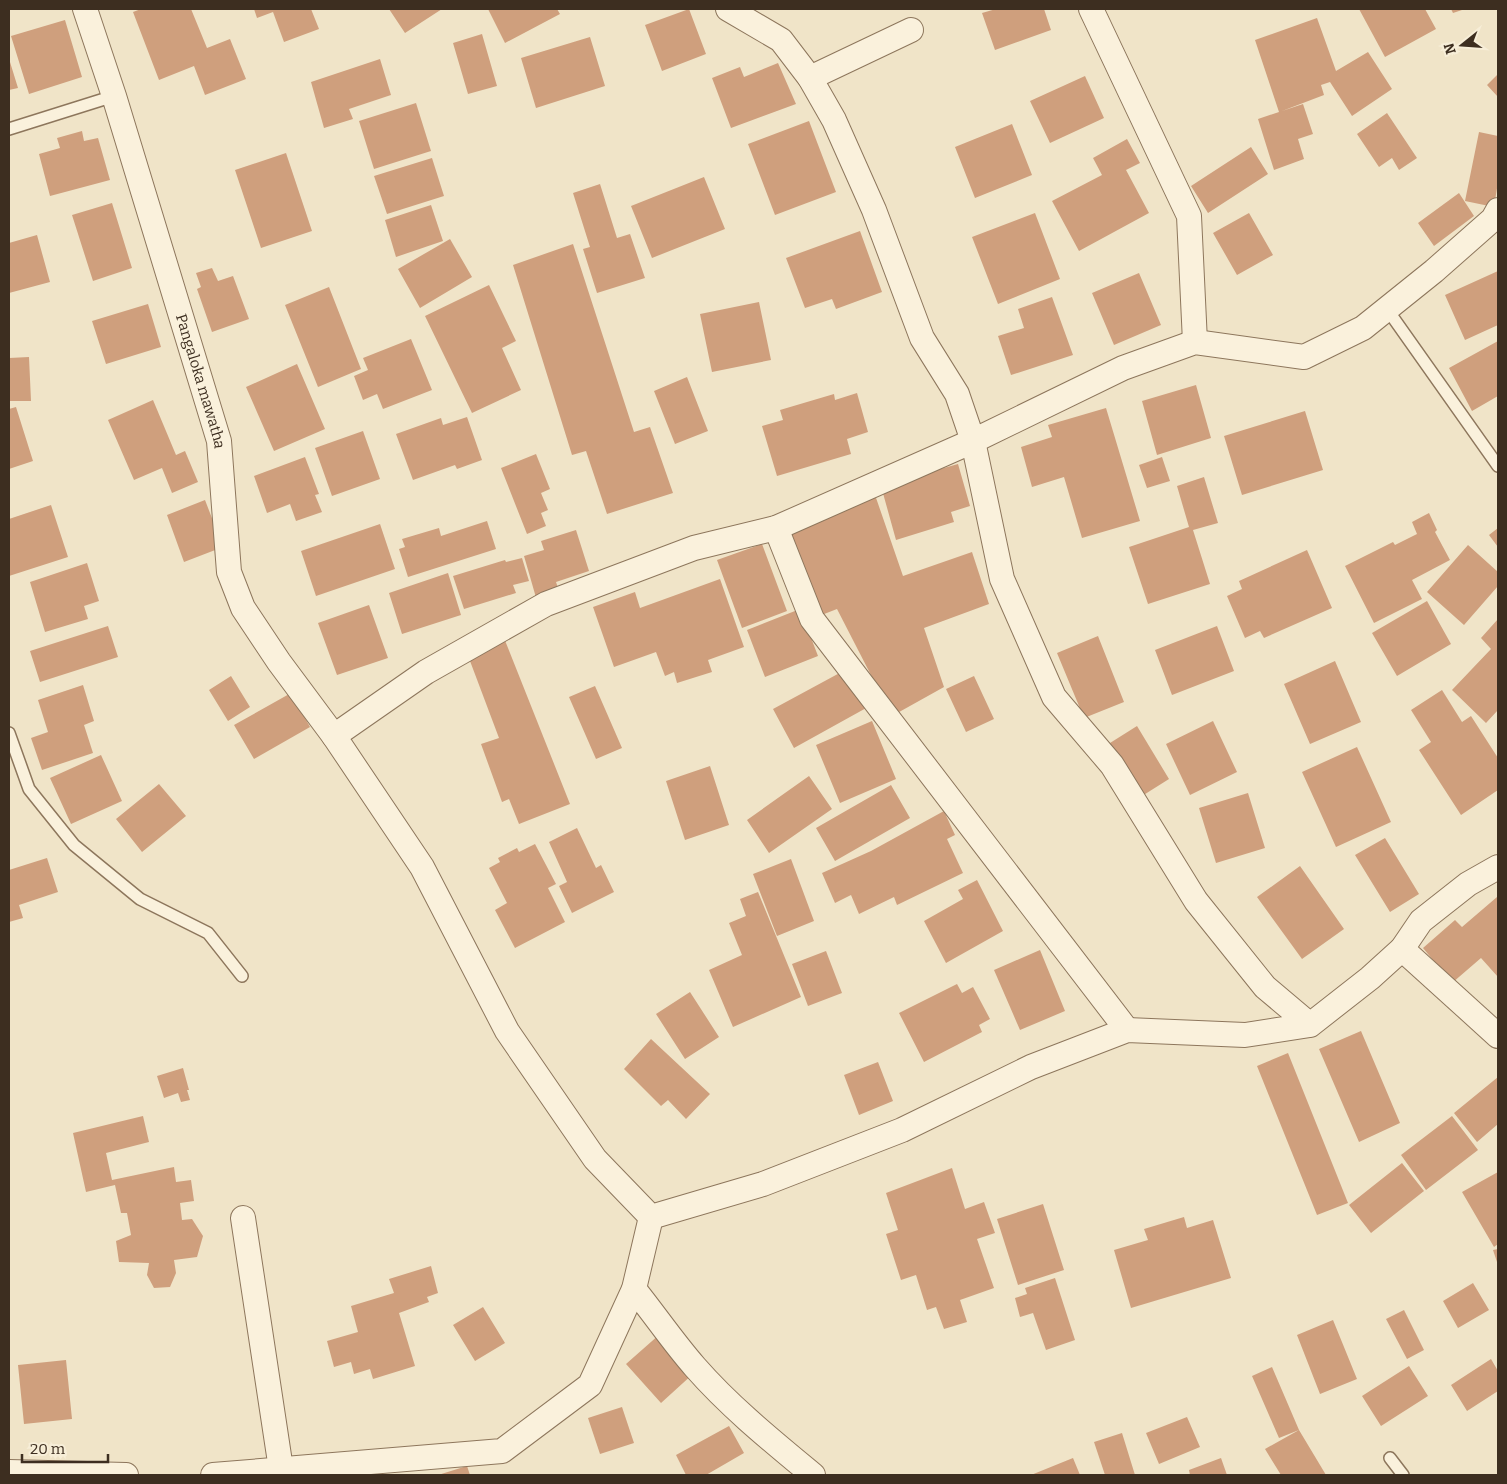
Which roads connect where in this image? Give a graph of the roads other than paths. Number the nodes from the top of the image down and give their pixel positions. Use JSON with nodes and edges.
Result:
{"nodes":[{"id":1,"x":85,"y":9,"type":"edge"},
{"id":2,"x":728,"y":9,"type":"edge"},
{"id":3,"x":1092,"y":9,"type":"edge"},
{"id":4,"x":911,"y":30,"type":"dead end"},
{"id":5,"x":810,"y":78,"type":"junction"},
{"id":6,"x":114,"y":96,"type":"junction"},
{"id":7,"x":9,"y":129,"type":"edge"},
{"id":8,"x":1498,"y":210,"type":"edge"},
{"id":9,"x":1387,"y":309,"type":"junction"},
{"id":10,"x":1195,"y":342,"type":"junction"},
{"id":11,"x":973,"y":441,"type":"junction"},
{"id":12,"x":1498,"y":466,"type":"edge"},
{"id":13,"x":776,"y":528,"type":"junction"},
{"id":14,"x":9,"y":733,"type":"edge"},
{"id":15,"x":334,"y":736,"type":"junction"},
{"id":16,"x":1498,"y":867,"type":"edge"},
{"id":17,"x":1402,"y":949,"type":"junction"},
{"id":18,"x":242,"y":976,"type":"dead end"},
{"id":19,"x":1310,"y":1025,"type":"junction"},
{"id":20,"x":1127,"y":1030,"type":"junction"},
{"id":21,"x":1498,"y":1036,"type":"edge"},
{"id":22,"x":651,"y":1217,"type":"junction"},
{"id":23,"x":243,"y":1218,"type":"dead end"},
{"id":24,"x":634,"y":1289,"type":"junction"},
{"id":25,"x":1390,"y":1458,"type":"dead end"},
{"id":26,"x":281,"y":1469,"type":"junction"},
{"id":27,"x":360,"y":1469,"type":"edge"},
{"id":28,"x":9,"y":1472,"type":"edge"},
{"id":29,"x":126,"y":1475,"type":"edge"},
{"id":30,"x":213,"y":1475,"type":"edge"},
{"id":31,"x":813,"y":1475,"type":"edge"},
{"id":32,"x":1403,"y":1475,"type":"edge"}],
"edges":[{"from":1,"to":6,"type":"street","name":"Pangaloka mawatha"},
{"from":2,"to":5,"type":"street"},
{"from":3,"to":10,"type":"street"},
{"from":4,"to":5,"type":"street"},
{"from":5,"to":11,"type":"street"},
{"from":6,"to":7,"type":"lane"},
{"from":6,"to":15,"type":"street","name":"Pangaloka mawatha"},
{"from":8,"to":9,"type":"street"},
{"from":9,"to":10,"type":"street"},
{"from":9,"to":12,"type":"lane"},
{"from":10,"to":11,"type":"street"},
{"from":11,"to":13,"type":"street"},
{"from":11,"to":19,"type":"street"},
{"from":13,"to":15,"type":"street"},
{"from":13,"to":20,"type":"street"},
{"from":14,"to":18,"type":"lane"},
{"from":15,"to":22,"type":"street","name":"Pangaloka mawatha"},
{"from":16,"to":17,"type":"street"},
{"from":17,"to":19,"type":"street"},
{"from":17,"to":21,"type":"street"},
{"from":19,"to":20,"type":"street"},
{"from":20,"to":22,"type":"street"},
{"from":22,"to":24,"type":"street"},
{"from":23,"to":26,"type":"street"},
{"from":24,"to":27,"type":"street"},
{"from":24,"to":31,"type":"street"},
{"from":25,"to":32,"type":"lane"},
{"from":26,"to":27,"type":"street"},
{"from":26,"to":30,"type":"street"},
{"from":28,"to":29,"type":"street"}]}
